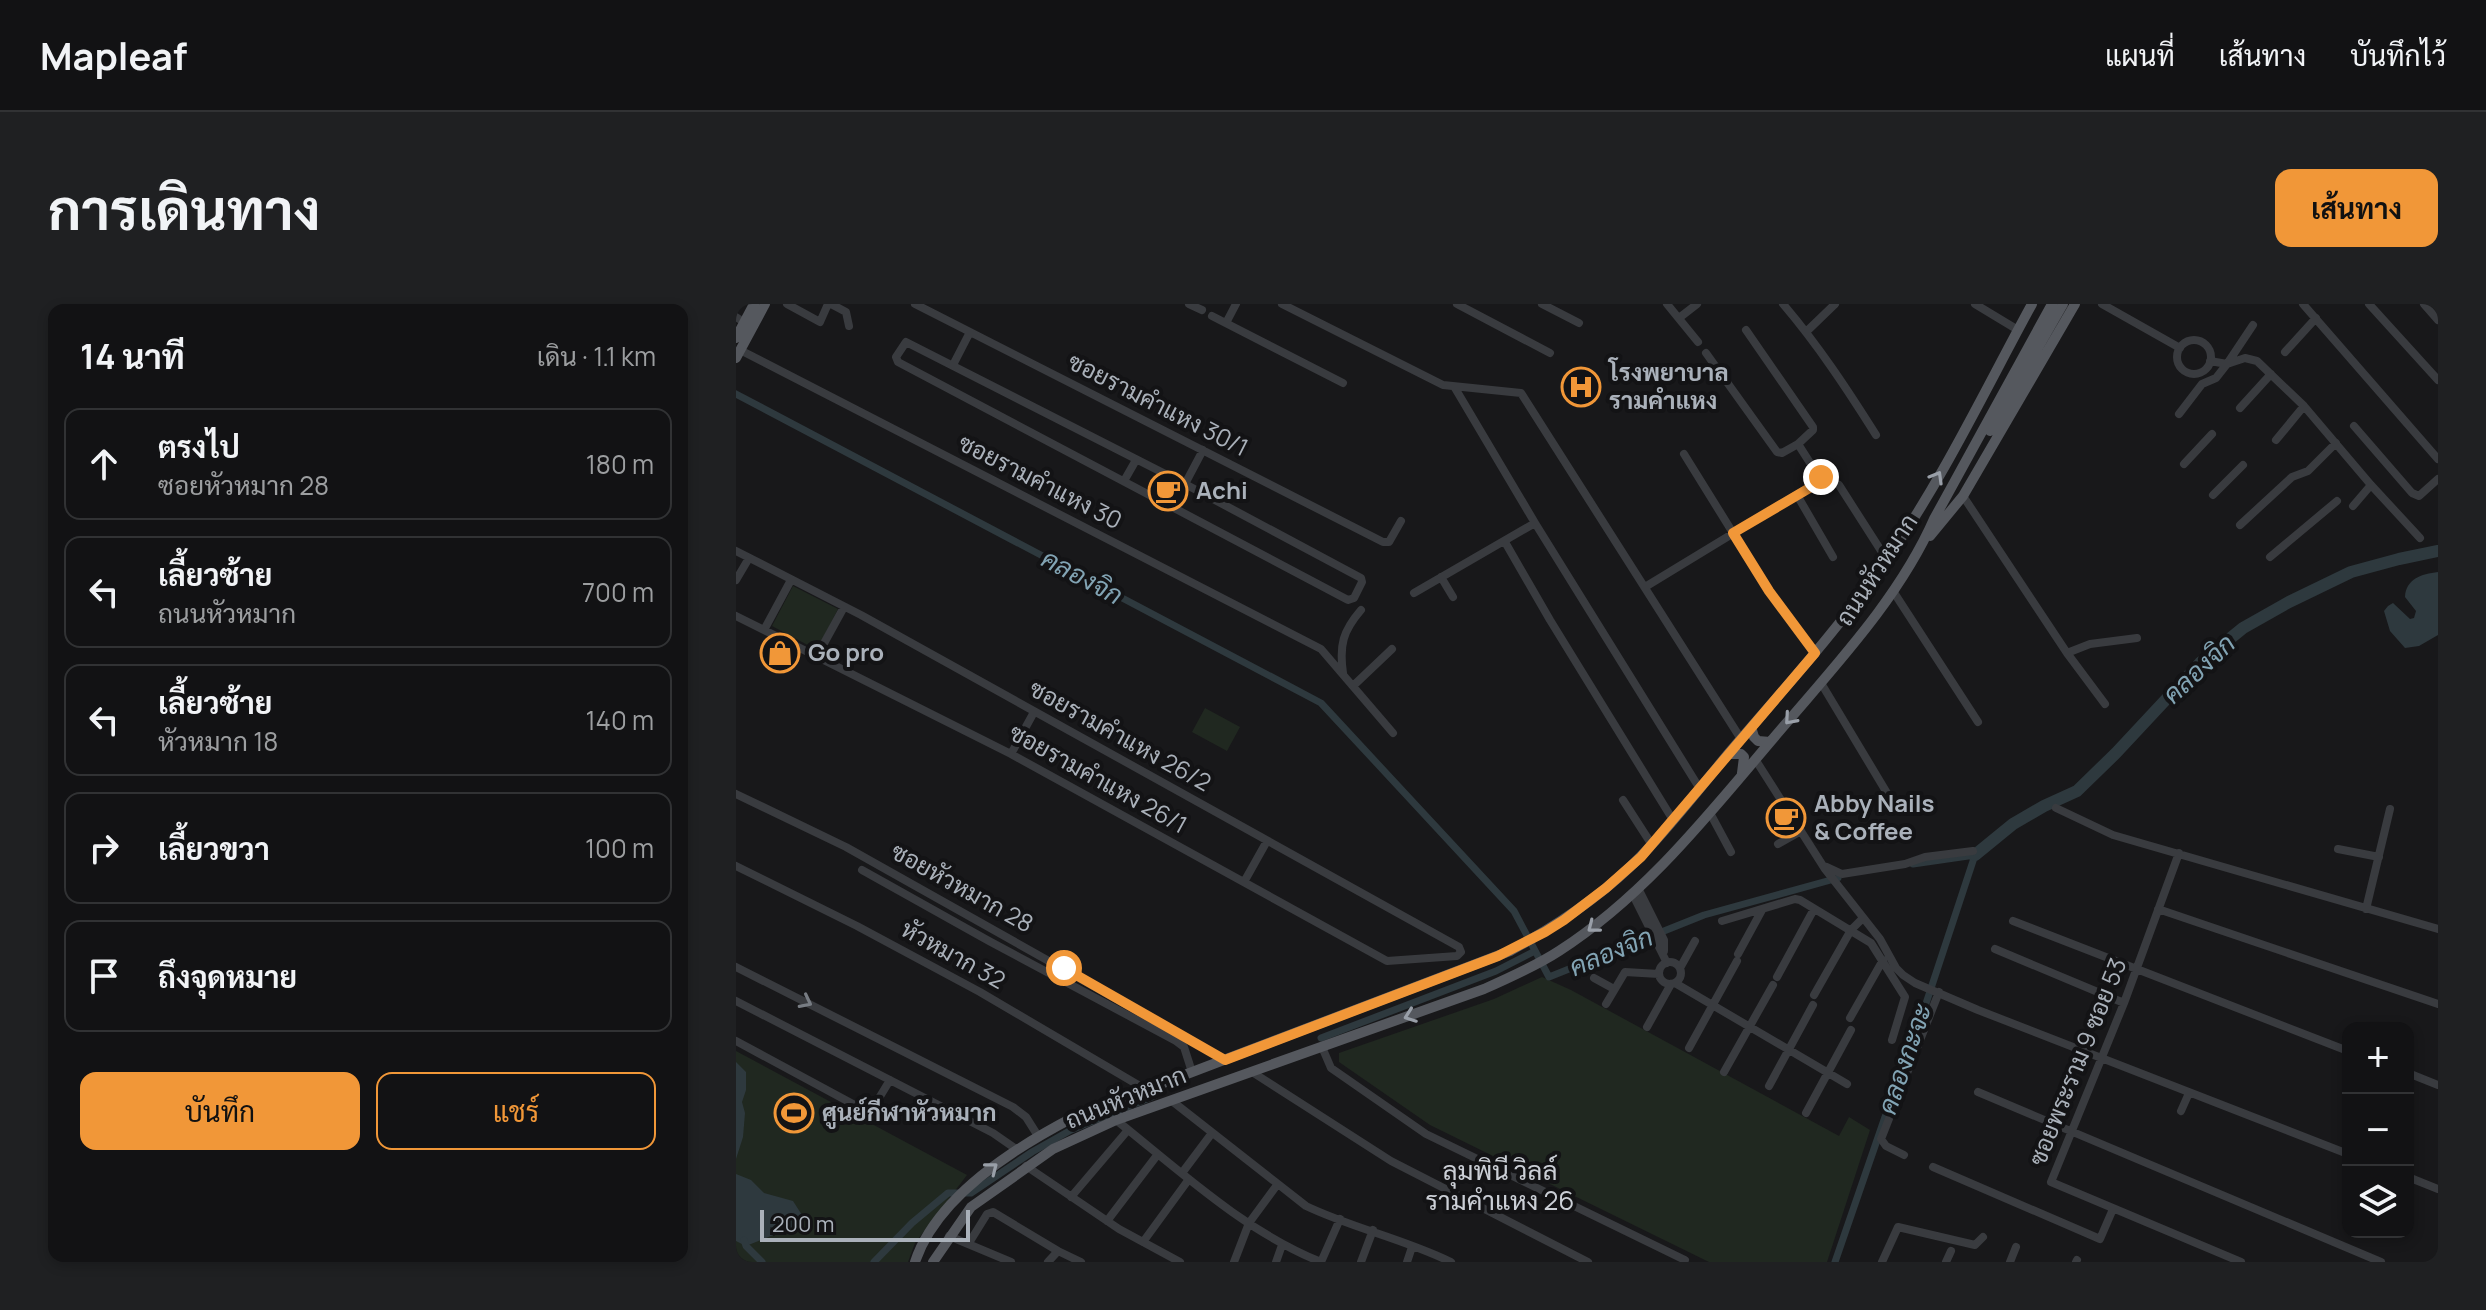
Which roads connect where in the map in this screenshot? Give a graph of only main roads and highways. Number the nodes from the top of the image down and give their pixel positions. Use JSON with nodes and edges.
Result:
{"nodes":[{"id":1,"x":746,"y":304,"type":"edge"},
{"id":2,"x":754,"y":304,"type":"edge"},
{"id":3,"x":765,"y":304,"type":"edge"},
{"id":4,"x":2032,"y":304,"type":"edge"},
{"id":5,"x":2052,"y":304,"type":"edge"},
{"id":6,"x":2063,"y":304,"type":"edge"},
{"id":7,"x":2075,"y":304,"type":"edge"},
{"id":8,"x":737,"y":320,"type":"edge"},
{"id":9,"x":736,"y":338,"type":"edge"},
{"id":10,"x":738,"y":354,"type":"edge"},
{"id":11,"x":1962,"y":470,"type":"junction"},
{"id":12,"x":1922,"y":546,"type":"junction"},
{"id":13,"x":1751,"y":727,"type":"junction"},
{"id":14,"x":1770,"y":742,"type":"junction"},
{"id":15,"x":1728,"y":754,"type":"junction"},
{"id":16,"x":1742,"y":773,"type":"junction"},
{"id":17,"x":1266,"y":1044,"type":"junction"},
{"id":18,"x":1273,"y":1064,"type":"junction"},
{"id":19,"x":1208,"y":1066,"type":"junction"},
{"id":20,"x":1214,"y":1085,"type":"junction"},
{"id":21,"x":956,"y":1201,"type":"junction"},
{"id":22,"x":967,"y":1213,"type":"junction"},
{"id":23,"x":932,"y":1229,"type":"junction"},
{"id":24,"x":949,"y":1236,"type":"junction"},
{"id":25,"x":915,"y":1262,"type":"edge"},
{"id":26,"x":933,"y":1262,"type":"edge"}],
"edges":[{"from":1,"to":8,"type":"main road"},
{"from":2,"to":9,"type":"main road"},
{"from":3,"to":10,"type":"main road"},
{"from":13,"to":4,"type":"main road","name":"ถนนหัวหมาก","one_way":true},
{"from":5,"to":11,"type":"main road","name":"ถนนหัวหมาก"},
{"from":6,"to":11,"type":"main road"},
{"from":7,"to":12,"type":"main road"},
{"from":11,"to":12,"type":"main road","name":"ถนนหัวหมาก"},
{"from":12,"to":14,"type":"main road","name":"ถนนหัวหมาก","one_way":true},
{"from":13,"to":14,"type":"main road"},
{"from":13,"to":15,"type":"main road","name":"ถนนหัวหมาก"},
{"from":14,"to":16,"type":"main road","name":"ถนนหัวหมาก"},
{"from":15,"to":16,"type":"main road"},
{"from":15,"to":17,"type":"main road","name":"ถนนหัวหมาก"},
{"from":16,"to":18,"type":"main road","name":"ถนนหัวหมาก","one_way":true},
{"from":17,"to":18,"type":"main road"},
{"from":17,"to":19,"type":"main road","name":"ถนนหัวหมาก"},
{"from":18,"to":20,"type":"main road","name":"ถนนหัวหมาก"},
{"from":19,"to":20,"type":"main road"},
{"from":21,"to":19,"type":"main road","name":"ถนนหัวหมาก","one_way":true},
{"from":20,"to":22,"type":"main road","name":"ถนนหัวหมาก"},
{"from":21,"to":22,"type":"main road"},
{"from":21,"to":23,"type":"main road","name":"ถนนหัวหมาก"},
{"from":22,"to":24,"type":"main road","name":"ถนนหัวหมาก"},
{"from":23,"to":24,"type":"main road"},
{"from":23,"to":25,"type":"main road","name":"ถนนหัวหมาก"},
{"from":24,"to":26,"type":"main road","name":"ถนนหัวหมาก"}]}
